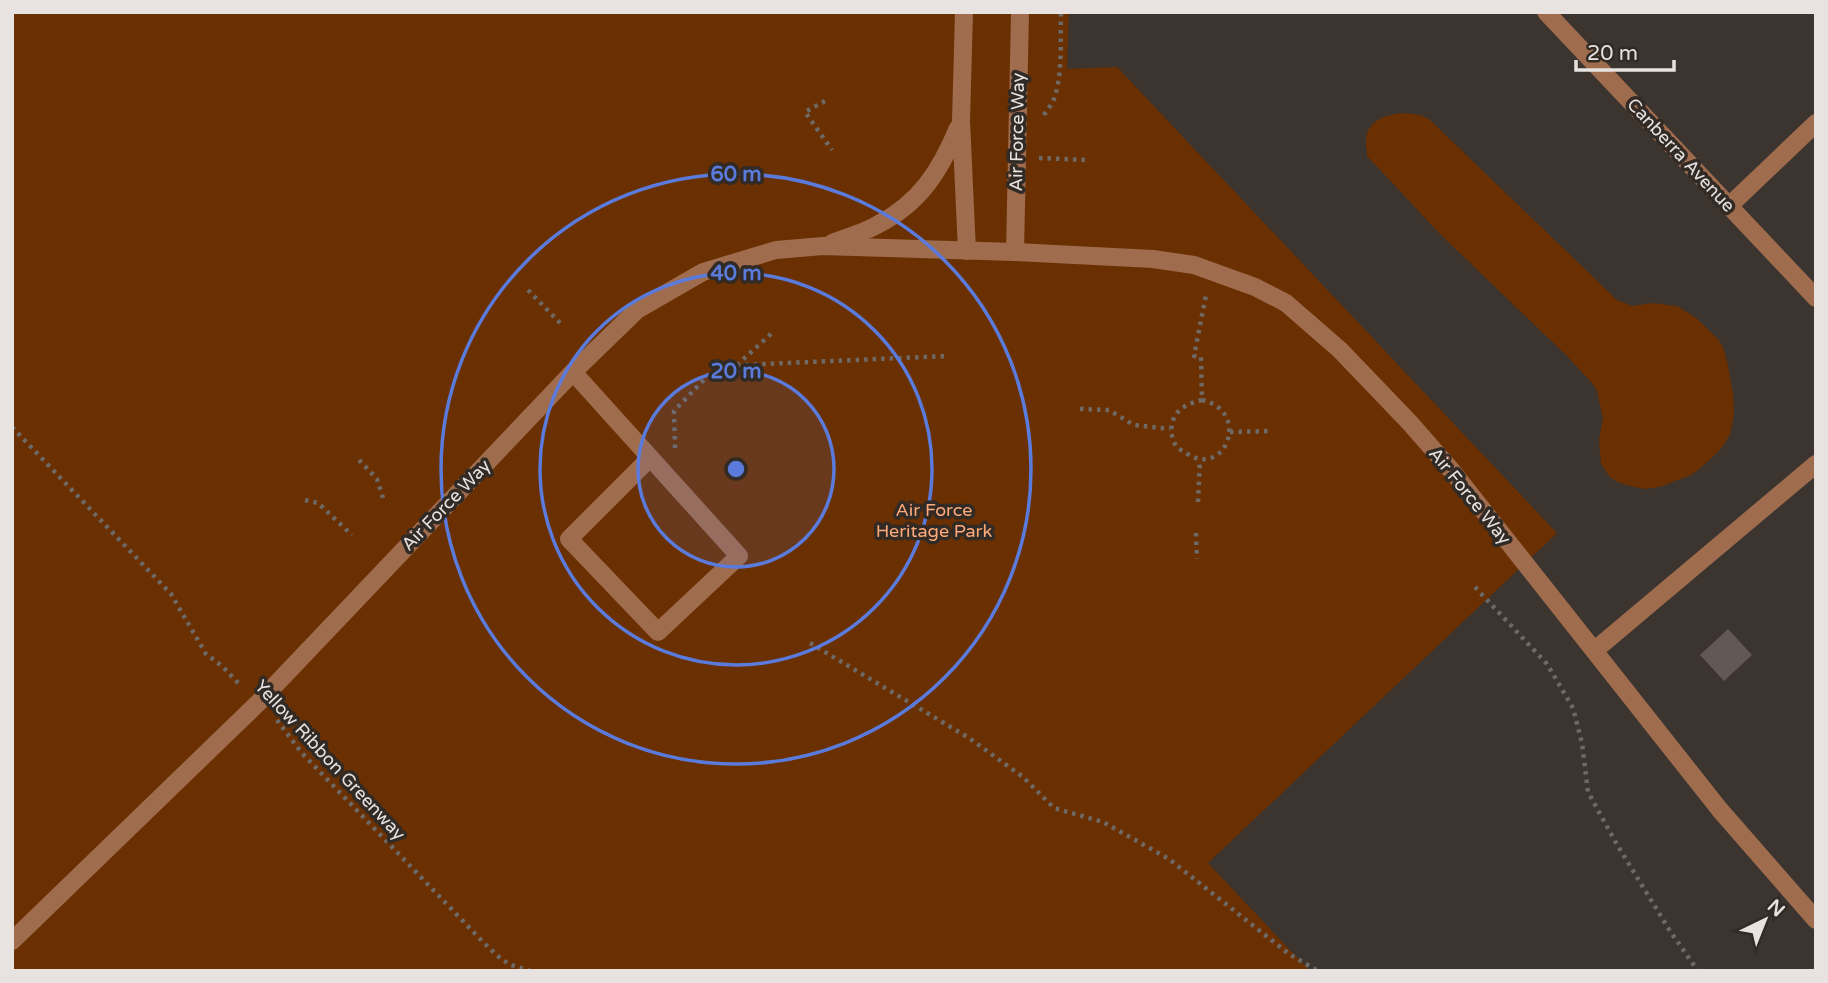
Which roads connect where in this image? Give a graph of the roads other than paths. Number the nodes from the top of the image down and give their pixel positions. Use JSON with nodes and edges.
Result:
{"nodes":[{"id":1,"x":964,"y":12,"type":"edge"},
{"id":2,"x":1020,"y":12,"type":"edge"},
{"id":3,"x":1546,"y":12,"type":"edge"},
{"id":4,"x":961,"y":121,"type":"junction"},
{"id":5,"x":1816,"y":123,"type":"edge"},
{"id":6,"x":1729,"y":206,"type":"junction"},
{"id":7,"x":823,"y":246,"type":"junction"},
{"id":8,"x":967,"y":251,"type":"junction"},
{"id":9,"x":1015,"y":252,"type":"junction"},
{"id":10,"x":1816,"y":298,"type":"edge"},
{"id":11,"x":573,"y":372,"type":"junction"},
{"id":12,"x":650,"y":458,"type":"junction"},
{"id":13,"x":1816,"y":464,"type":"edge"},
{"id":14,"x":1595,"y":650,"type":"junction"},
{"id":15,"x":1816,"y":919,"type":"edge"},
{"id":16,"x":12,"y":941,"type":"edge"}],
"edges":[{"from":1,"to":4,"type":"street"},
{"from":2,"to":9,"type":"street","name":"Air Force Way"},
{"from":3,"to":6,"type":"street","name":"Canberra Avenue"},
{"from":4,"to":7,"type":"street"},
{"from":4,"to":8,"type":"street"},
{"from":5,"to":6,"type":"street"},
{"from":6,"to":10,"type":"street","name":"Canberra Avenue"},
{"from":7,"to":8,"type":"street","name":"Air Force Way"},
{"from":7,"to":11,"type":"street","name":"Air Force Way"},
{"from":8,"to":9,"type":"street","name":"Air Force Way"},
{"from":9,"to":14,"type":"street","name":"Air Force Way"},
{"from":11,"to":12,"type":"street"},
{"from":11,"to":16,"type":"street","name":"Air Force Way"},
{"from":12,"to":12,"type":"street"},
{"from":13,"to":14,"type":"street"},
{"from":14,"to":15,"type":"street","name":"Air Force Way"}]}
